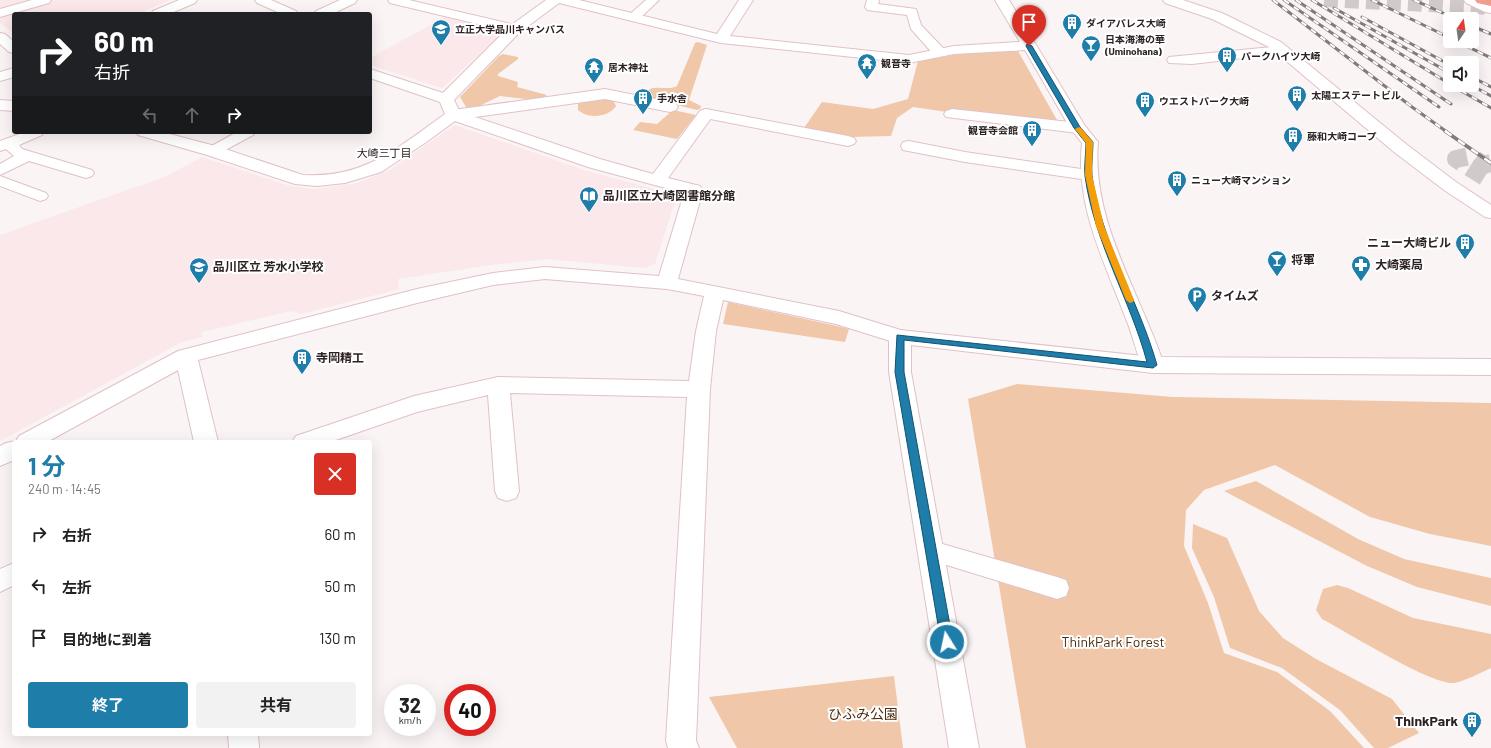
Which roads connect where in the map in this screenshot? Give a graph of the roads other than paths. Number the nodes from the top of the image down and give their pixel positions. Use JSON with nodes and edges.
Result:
{"nodes":[{"id":1,"x":45,"y":0,"type":"edge"},
{"id":2,"x":190,"y":0,"type":"edge"},
{"id":3,"x":261,"y":0,"type":"edge"},
{"id":4,"x":350,"y":0,"type":"edge"},
{"id":5,"x":394,"y":0,"type":"edge"},
{"id":6,"x":554,"y":0,"type":"edge"},
{"id":7,"x":563,"y":0,"type":"edge"},
{"id":8,"x":653,"y":0,"type":"edge"},
{"id":9,"x":746,"y":0,"type":"edge"},
{"id":10,"x":873,"y":0,"type":"edge"},
{"id":11,"x":1002,"y":0,"type":"edge"},
{"id":12,"x":1170,"y":0,"type":"edge"},
{"id":13,"x":1183,"y":0,"type":"edge"},
{"id":14,"x":1471,"y":0,"type":"edge"},
{"id":15,"x":589,"y":2,"type":"edge"},
{"id":16,"x":1488,"y":4,"type":"edge"},
{"id":17,"x":163,"y":12,"type":"edge"},
{"id":18,"x":288,"y":12,"type":"edge"},
{"id":19,"x":325,"y":12,"type":"edge"},
{"id":20,"x":0,"y":13,"type":"edge"},
{"id":21,"x":634,"y":17,"type":"junction"},
{"id":22,"x":515,"y":30,"type":"junction"},
{"id":23,"x":0,"y":37,"type":"edge"},
{"id":24,"x":722,"y":39,"type":"junction"},
{"id":25,"x":1029,"y":46,"type":"junction"},
{"id":26,"x":12,"y":47,"type":"edge"},
{"id":27,"x":1282,"y":50,"type":"junction"},
{"id":28,"x":940,"y":53,"type":"junction"},
{"id":29,"x":1174,"y":60,"type":"dead end"},
{"id":30,"x":12,"y":73,"type":"edge"},
{"id":31,"x":372,"y":73,"type":"edge"},
{"id":32,"x":0,"y":77,"type":"edge"},
{"id":33,"x":446,"y":99,"type":"junction"},
{"id":34,"x":0,"y":105,"type":"edge"},
{"id":35,"x":12,"y":106,"type":"edge"},
{"id":36,"x":670,"y":107,"type":"dead end"},
{"id":37,"x":952,"y":114,"type":"dead end"},
{"id":38,"x":453,"y":115,"type":"junction"},
{"id":39,"x":1078,"y":128,"type":"junction"},
{"id":40,"x":32,"y":134,"type":"edge"},
{"id":41,"x":151,"y":134,"type":"edge"},
{"id":42,"x":244,"y":134,"type":"edge"},
{"id":43,"x":848,"y":141,"type":"dead end"},
{"id":44,"x":5,"y":145,"type":"edge"},
{"id":45,"x":908,"y":146,"type":"dead end"},
{"id":46,"x":213,"y":151,"type":"junction"},
{"id":47,"x":28,"y":155,"type":"junction"},
{"id":48,"x":0,"y":170,"type":"edge"},
{"id":49,"x":86,"y":173,"type":"dead end"},
{"id":50,"x":1088,"y":175,"type":"junction"},
{"id":51,"x":657,"y":180,"type":"junction"},
{"id":52,"x":0,"y":181,"type":"edge"},
{"id":53,"x":40,"y":196,"type":"dead end"},
{"id":54,"x":1491,"y":203,"type":"edge"},
{"id":55,"x":1491,"y":213,"type":"edge"},
{"id":56,"x":667,"y":283,"type":"junction"},
{"id":57,"x":715,"y":292,"type":"junction"},
{"id":58,"x":900,"y":337,"type":"junction"},
{"id":59,"x":186,"y":356,"type":"junction"},
{"id":60,"x":1153,"y":365,"type":"junction"},
{"id":61,"x":1491,"y":367,"type":"edge"},
{"id":62,"x":498,"y":385,"type":"junction"},
{"id":63,"x":699,"y":389,"type":"junction"},
{"id":64,"x":31,"y":440,"type":"edge"},
{"id":65,"x":206,"y":440,"type":"edge"},
{"id":66,"x":310,"y":440,"type":"edge"},
{"id":67,"x":12,"y":450,"type":"edge"},
{"id":68,"x":0,"y":457,"type":"edge"},
{"id":69,"x":507,"y":491,"type":"dead end"},
{"id":70,"x":932,"y":551,"type":"junction"},
{"id":71,"x":12,"y":574,"type":"edge"},
{"id":72,"x":0,"y":581,"type":"edge"},
{"id":73,"x":1058,"y":588,"type":"dead end"},
{"id":74,"x":243,"y":736,"type":"edge"},
{"id":75,"x":244,"y":748,"type":"edge"},
{"id":76,"x":684,"y":748,"type":"edge"},
{"id":77,"x":964,"y":748,"type":"edge"}],
"edges":[{"from":1,"to":20,"type":"lane"},
{"from":2,"to":17,"type":"street"},
{"from":3,"to":18,"type":"lane"},
{"from":4,"to":19,"type":"street"},
{"from":5,"to":22,"type":"lane"},
{"from":6,"to":22,"type":"street"},
{"from":7,"to":15,"type":"street"},
{"from":8,"to":21,"type":"lane"},
{"from":9,"to":24,"type":"street"},
{"from":10,"to":28,"type":"lane"},
{"from":11,"to":25,"type":"street"},
{"from":12,"to":27,"type":"street"},
{"from":13,"to":54,"type":"street"},
{"from":14,"to":16,"type":"street"},
{"from":15,"to":21,"type":"street"},
{"from":21,"to":24,"type":"street"},
{"from":22,"to":33,"type":"street"},
{"from":23,"to":26,"type":"street"},
{"from":24,"to":28,"type":"street"},
{"from":25,"to":28,"type":"street"},
{"from":25,"to":39,"type":"street"},
{"from":27,"to":29,"type":"lane"},
{"from":27,"to":55,"type":"street"},
{"from":30,"to":32,"type":"street"},
{"from":31,"to":33,"type":"street"},
{"from":33,"to":38,"type":"street"},
{"from":34,"to":35,"type":"street"},
{"from":36,"to":38,"type":"street"},
{"from":37,"to":39,"type":"street"},
{"from":38,"to":46,"type":"street"},
{"from":38,"to":51,"type":"street"},
{"from":39,"to":50,"type":"street"},
{"from":40,"to":44,"type":"lane"},
{"from":41,"to":46,"type":"street"},
{"from":42,"to":46,"type":"lane"},
{"from":43,"to":51,"type":"street"},
{"from":44,"to":47,"type":"lane"},
{"from":45,"to":50,"type":"street"},
{"from":47,"to":48,"type":"lane"},
{"from":47,"to":49,"type":"lane"},
{"from":50,"to":60,"type":"street"},
{"from":51,"to":56,"type":"street"},
{"from":52,"to":53,"type":"lane"},
{"from":56,"to":57,"type":"street"},
{"from":56,"to":59,"type":"street"},
{"from":57,"to":58,"type":"street"},
{"from":57,"to":63,"type":"street"},
{"from":58,"to":60,"type":"street"},
{"from":58,"to":70,"type":"street"},
{"from":59,"to":64,"type":"street"},
{"from":59,"to":65,"type":"street"},
{"from":60,"to":61,"type":"street"},
{"from":62,"to":63,"type":"street"},
{"from":62,"to":66,"type":"street"},
{"from":62,"to":69,"type":"street"},
{"from":63,"to":76,"type":"street"},
{"from":67,"to":68,"type":"street"},
{"from":70,"to":73,"type":"lane"},
{"from":70,"to":77,"type":"street"},
{"from":71,"to":72,"type":"lane"},
{"from":74,"to":75,"type":"street"}]}
